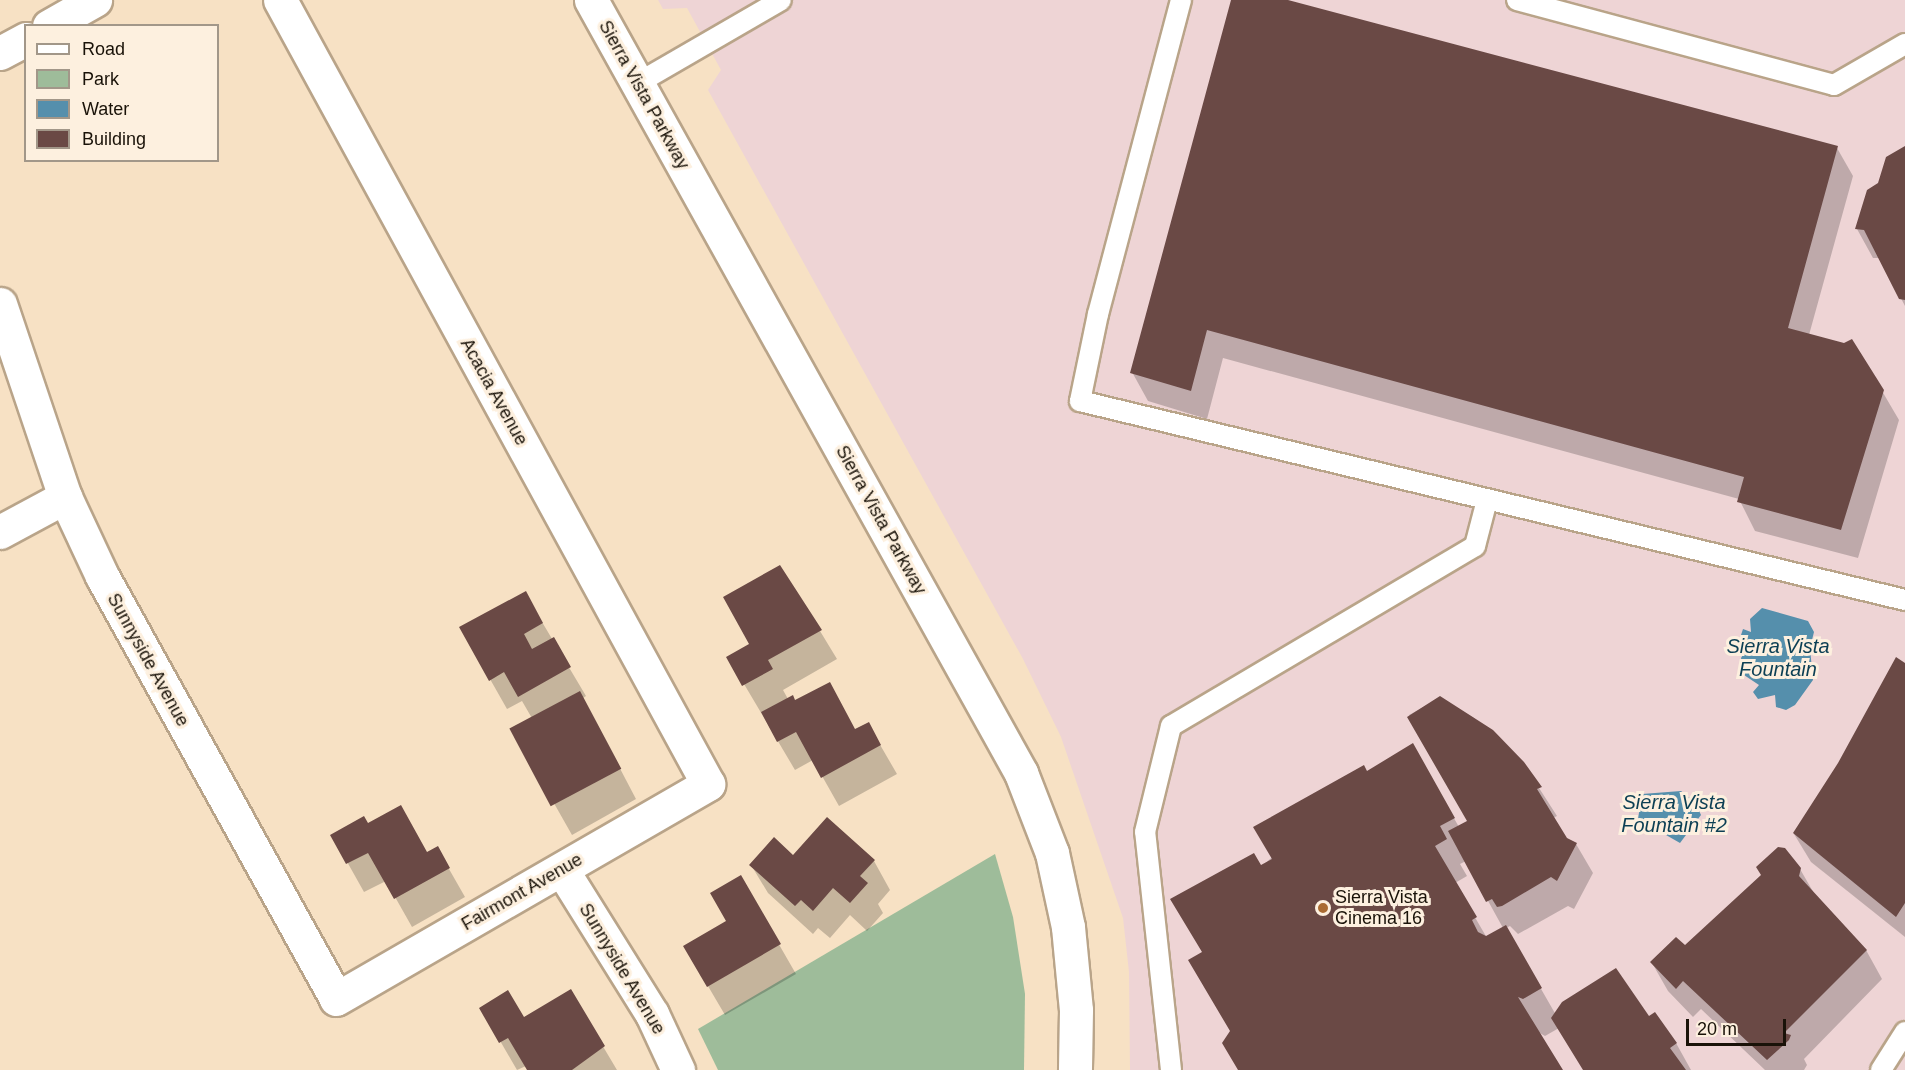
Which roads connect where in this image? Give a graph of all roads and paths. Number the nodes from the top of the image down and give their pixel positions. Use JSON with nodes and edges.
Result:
{"nodes":[{"id":1,"x":95,"y":0,"type":"edge"},
{"id":2,"x":280,"y":0,"type":"edge"},
{"id":3,"x":591,"y":0,"type":"edge"},
{"id":4,"x":781,"y":0,"type":"edge"},
{"id":5,"x":1181,"y":0,"type":"edge"},
{"id":6,"x":1517,"y":0,"type":"edge"},
{"id":7,"x":53,"y":24,"type":"edge"},
{"id":8,"x":24,"y":40,"type":"edge"},
{"id":9,"x":1905,"y":44,"type":"edge"},
{"id":10,"x":0,"y":53,"type":"edge"},
{"id":11,"x":638,"y":83,"type":"junction"},
{"id":12,"x":0,"y":304,"type":"edge"},
{"id":13,"x":65,"y":497,"type":"junction"},
{"id":14,"x":1487,"y":500,"type":"junction"},
{"id":15,"x":0,"y":532,"type":"edge"},
{"id":16,"x":1905,"y":600,"type":"edge"},
{"id":17,"x":708,"y":784,"type":"joint"},
{"id":18,"x":562,"y":870,"type":"junction"},
{"id":19,"x":336,"y":999,"type":"joint"},
{"id":20,"x":1905,"y":1032,"type":"edge"},
{"id":21,"x":678,"y":1070,"type":"edge"},
{"id":22,"x":1075,"y":1070,"type":"edge"},
{"id":23,"x":1171,"y":1070,"type":"edge"},
{"id":24,"x":1881,"y":1070,"type":"edge"}],
"edges":[{"from":1,"to":7,"type":"street"},
{"from":2,"to":17,"type":"street","name":"Acacia Avenue"},
{"from":3,"to":11,"type":"street","name":"Sierra Vista Parkway"},
{"from":4,"to":11,"type":"lane"},
{"from":5,"to":14,"type":"lane"},
{"from":6,"to":9,"type":"lane"},
{"from":8,"to":10,"type":"street"},
{"from":11,"to":22,"type":"street","name":"Sierra Vista Parkway"},
{"from":12,"to":13,"type":"street","name":"Sunnyside Avenue"},
{"from":13,"to":15,"type":"street"},
{"from":13,"to":19,"type":"street","name":"Sunnyside Avenue"},
{"from":14,"to":16,"type":"lane"},
{"from":14,"to":23,"type":"lane"},
{"from":17,"to":18,"type":"street","name":"Fairmont Avenue"},
{"from":18,"to":19,"type":"street","name":"Fairmont Avenue"},
{"from":18,"to":21,"type":"street","name":"Sunnyside Avenue"},
{"from":20,"to":24,"type":"lane"}]}
